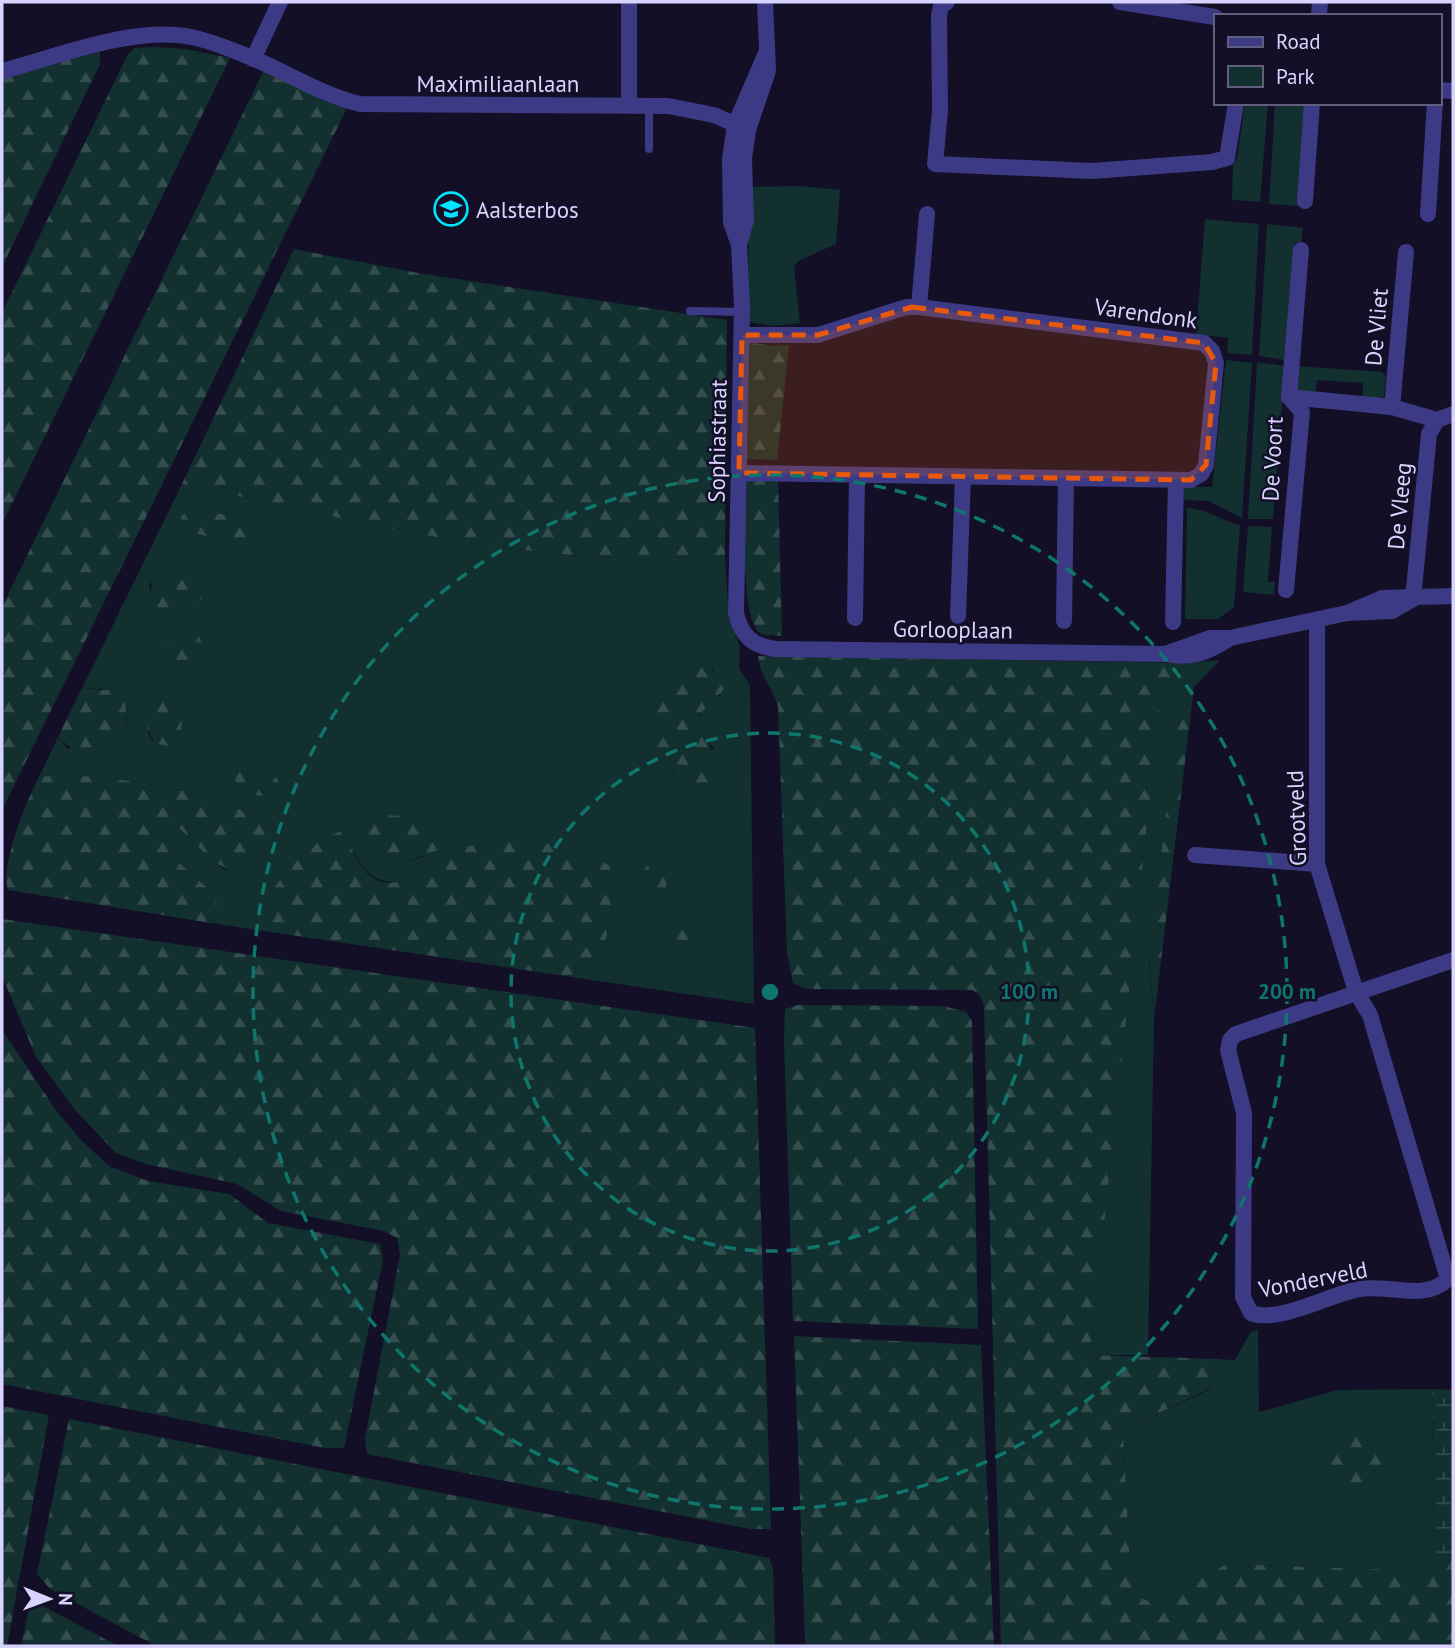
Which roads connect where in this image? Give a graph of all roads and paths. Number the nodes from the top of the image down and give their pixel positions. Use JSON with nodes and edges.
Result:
{"nodes":[{"id":1,"x":280,"y":2,"type":"edge"},
{"id":2,"x":629,"y":2,"type":"edge"},
{"id":3,"x":765,"y":2,"type":"edge"},
{"id":4,"x":947,"y":2,"type":"edge"},
{"id":5,"x":1120,"y":2,"type":"edge"},
{"id":6,"x":1214,"y":17,"type":"edge"},
{"id":7,"x":253,"y":59,"type":"junction"},
{"id":8,"x":2,"y":71,"type":"edge"},
{"id":9,"x":629,"y":105,"type":"junction"},
{"id":10,"x":1236,"y":105,"type":"edge"},
{"id":11,"x":1312,"y":105,"type":"edge"},
{"id":12,"x":1435,"y":105,"type":"edge"},
{"id":13,"x":649,"y":106,"type":"junction"},
{"id":14,"x":742,"y":128,"type":"junction"},
{"id":15,"x":649,"y":149,"type":"dead end"},
{"id":16,"x":1305,"y":201,"type":"dead end"},
{"id":17,"x":927,"y":214,"type":"dead end"},
{"id":18,"x":1428,"y":214,"type":"dead end"},
{"id":19,"x":1301,"y":250,"type":"dead end"},
{"id":20,"x":1406,"y":252,"type":"dead end"},
{"id":21,"x":919,"y":307,"type":"junction"},
{"id":22,"x":690,"y":311,"type":"dead end"},
{"id":23,"x":742,"y":312,"type":"junction"},
{"id":24,"x":742,"y":335,"type":"junction"},
{"id":25,"x":1289,"y":397,"type":"junction"},
{"id":26,"x":1392,"y":407,"type":"junction"},
{"id":27,"x":1445,"y":417,"type":"edge"},
{"id":28,"x":740,"y":473,"type":"junction"},
{"id":29,"x":857,"y":475,"type":"junction"},
{"id":30,"x":963,"y":477,"type":"junction"},
{"id":31,"x":1066,"y":479,"type":"junction"},
{"id":32,"x":1176,"y":480,"type":"junction"},
{"id":33,"x":1286,"y":590,"type":"dead end"},
{"id":34,"x":1453,"y":596,"type":"edge"},
{"id":35,"x":1413,"y":599,"type":"junction"},
{"id":36,"x":958,"y":615,"type":"dead end"},
{"id":37,"x":855,"y":618,"type":"dead end"},
{"id":38,"x":1317,"y":620,"type":"junction"},
{"id":39,"x":1064,"y":621,"type":"dead end"},
{"id":40,"x":1173,"y":622,"type":"dead end"},
{"id":41,"x":745,"y":635,"type":"joint"},
{"id":42,"x":1195,"y":855,"type":"dead end"},
{"id":43,"x":1317,"y":864,"type":"junction"},
{"id":44,"x":1453,"y":960,"type":"edge"},
{"id":45,"x":1356,"y":992,"type":"junction"}],
"edges":[{"from":1,"to":7,"type":"street"},
{"from":2,"to":9,"type":"street"},
{"from":3,"to":14,"type":"street","name":"Sophiastraat"},
{"from":4,"to":10,"type":"street"},
{"from":5,"to":6,"type":"street"},
{"from":7,"to":8,"type":"street","name":"Maximiliaanlaan"},
{"from":7,"to":9,"type":"street","name":"Maximiliaanlaan"},
{"from":9,"to":13,"type":"street","name":"Maximiliaanlaan"},
{"from":11,"to":16,"type":"street"},
{"from":12,"to":18,"type":"street"},
{"from":13,"to":14,"type":"street","name":"Maximiliaanlaan"},
{"from":13,"to":15,"type":"lane"},
{"from":14,"to":23,"type":"street","name":"Sophiastraat"},
{"from":17,"to":21,"type":"street"},
{"from":19,"to":25,"type":"street","name":"De Voort"},
{"from":20,"to":26,"type":"street","name":"De Vliet"},
{"from":21,"to":24,"type":"street","name":"Varendonk"},
{"from":21,"to":32,"type":"street","name":"Varendonk"},
{"from":22,"to":23,"type":"lane"},
{"from":23,"to":24,"type":"street","name":"Sophiastraat"},
{"from":24,"to":28,"type":"street","name":"Sophiastraat"},
{"from":25,"to":26,"type":"street"},
{"from":25,"to":33,"type":"street","name":"De Voort"},
{"from":26,"to":27,"type":"street"},
{"from":27,"to":35,"type":"street","name":"De Vleeg"},
{"from":28,"to":29,"type":"street","name":"Varendonk"},
{"from":28,"to":41,"type":"street","name":"Sophiastraat"},
{"from":29,"to":30,"type":"street","name":"Varendonk"},
{"from":29,"to":37,"type":"street"},
{"from":30,"to":31,"type":"street","name":"Varendonk"},
{"from":30,"to":36,"type":"street"},
{"from":31,"to":32,"type":"street","name":"Varendonk"},
{"from":31,"to":39,"type":"street"},
{"from":32,"to":40,"type":"street"},
{"from":34,"to":35,"type":"street","name":"Gorlooplaan"},
{"from":35,"to":38,"type":"street","name":"Gorlooplaan"},
{"from":38,"to":41,"type":"street","name":"Gorlooplaan"},
{"from":38,"to":43,"type":"street","name":"Grootveld"},
{"from":42,"to":43,"type":"street"},
{"from":43,"to":45,"type":"street","name":"Grootveld"},
{"from":44,"to":45,"type":"street"},
{"from":45,"to":45,"type":"street","name":"Vonderveld"}]}
